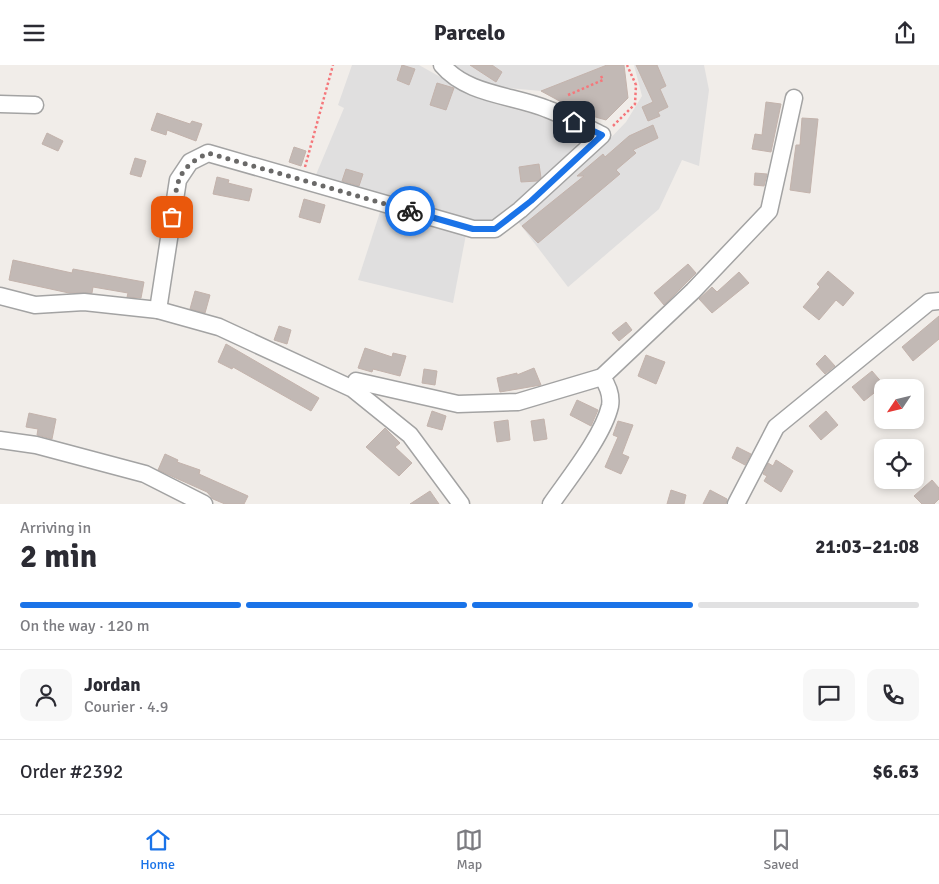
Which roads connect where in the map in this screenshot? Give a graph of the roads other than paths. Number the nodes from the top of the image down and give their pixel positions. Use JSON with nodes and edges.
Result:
{"nodes":[{"id":1,"x":442,"y":65,"type":"edge"},
{"id":2,"x":794,"y":98,"type":"dead end"},
{"id":3,"x":0,"y":104,"type":"edge"},
{"id":4,"x":36,"y":105,"type":"dead end"},
{"id":5,"x":0,"y":296,"type":"edge"},
{"id":6,"x":939,"y":301,"type":"edge"},
{"id":7,"x":158,"y":311,"type":"junction"},
{"id":8,"x":602,"y":377,"type":"junction"},
{"id":9,"x":356,"y":381,"type":"dead end"},
{"id":10,"x":0,"y":441,"type":"edge"},
{"id":11,"x":204,"y":504,"type":"edge"},
{"id":12,"x":461,"y":504,"type":"edge"},
{"id":13,"x":551,"y":504,"type":"edge"},
{"id":14,"x":736,"y":504,"type":"edge"}],
"edges":[{"from":1,"to":7,"type":"street"},
{"from":2,"to":8,"type":"street"},
{"from":3,"to":4,"type":"street"},
{"from":5,"to":7,"type":"street"},
{"from":6,"to":14,"type":"street"},
{"from":7,"to":12,"type":"street"},
{"from":8,"to":9,"type":"street"},
{"from":8,"to":13,"type":"street"},
{"from":10,"to":11,"type":"street"}]}
